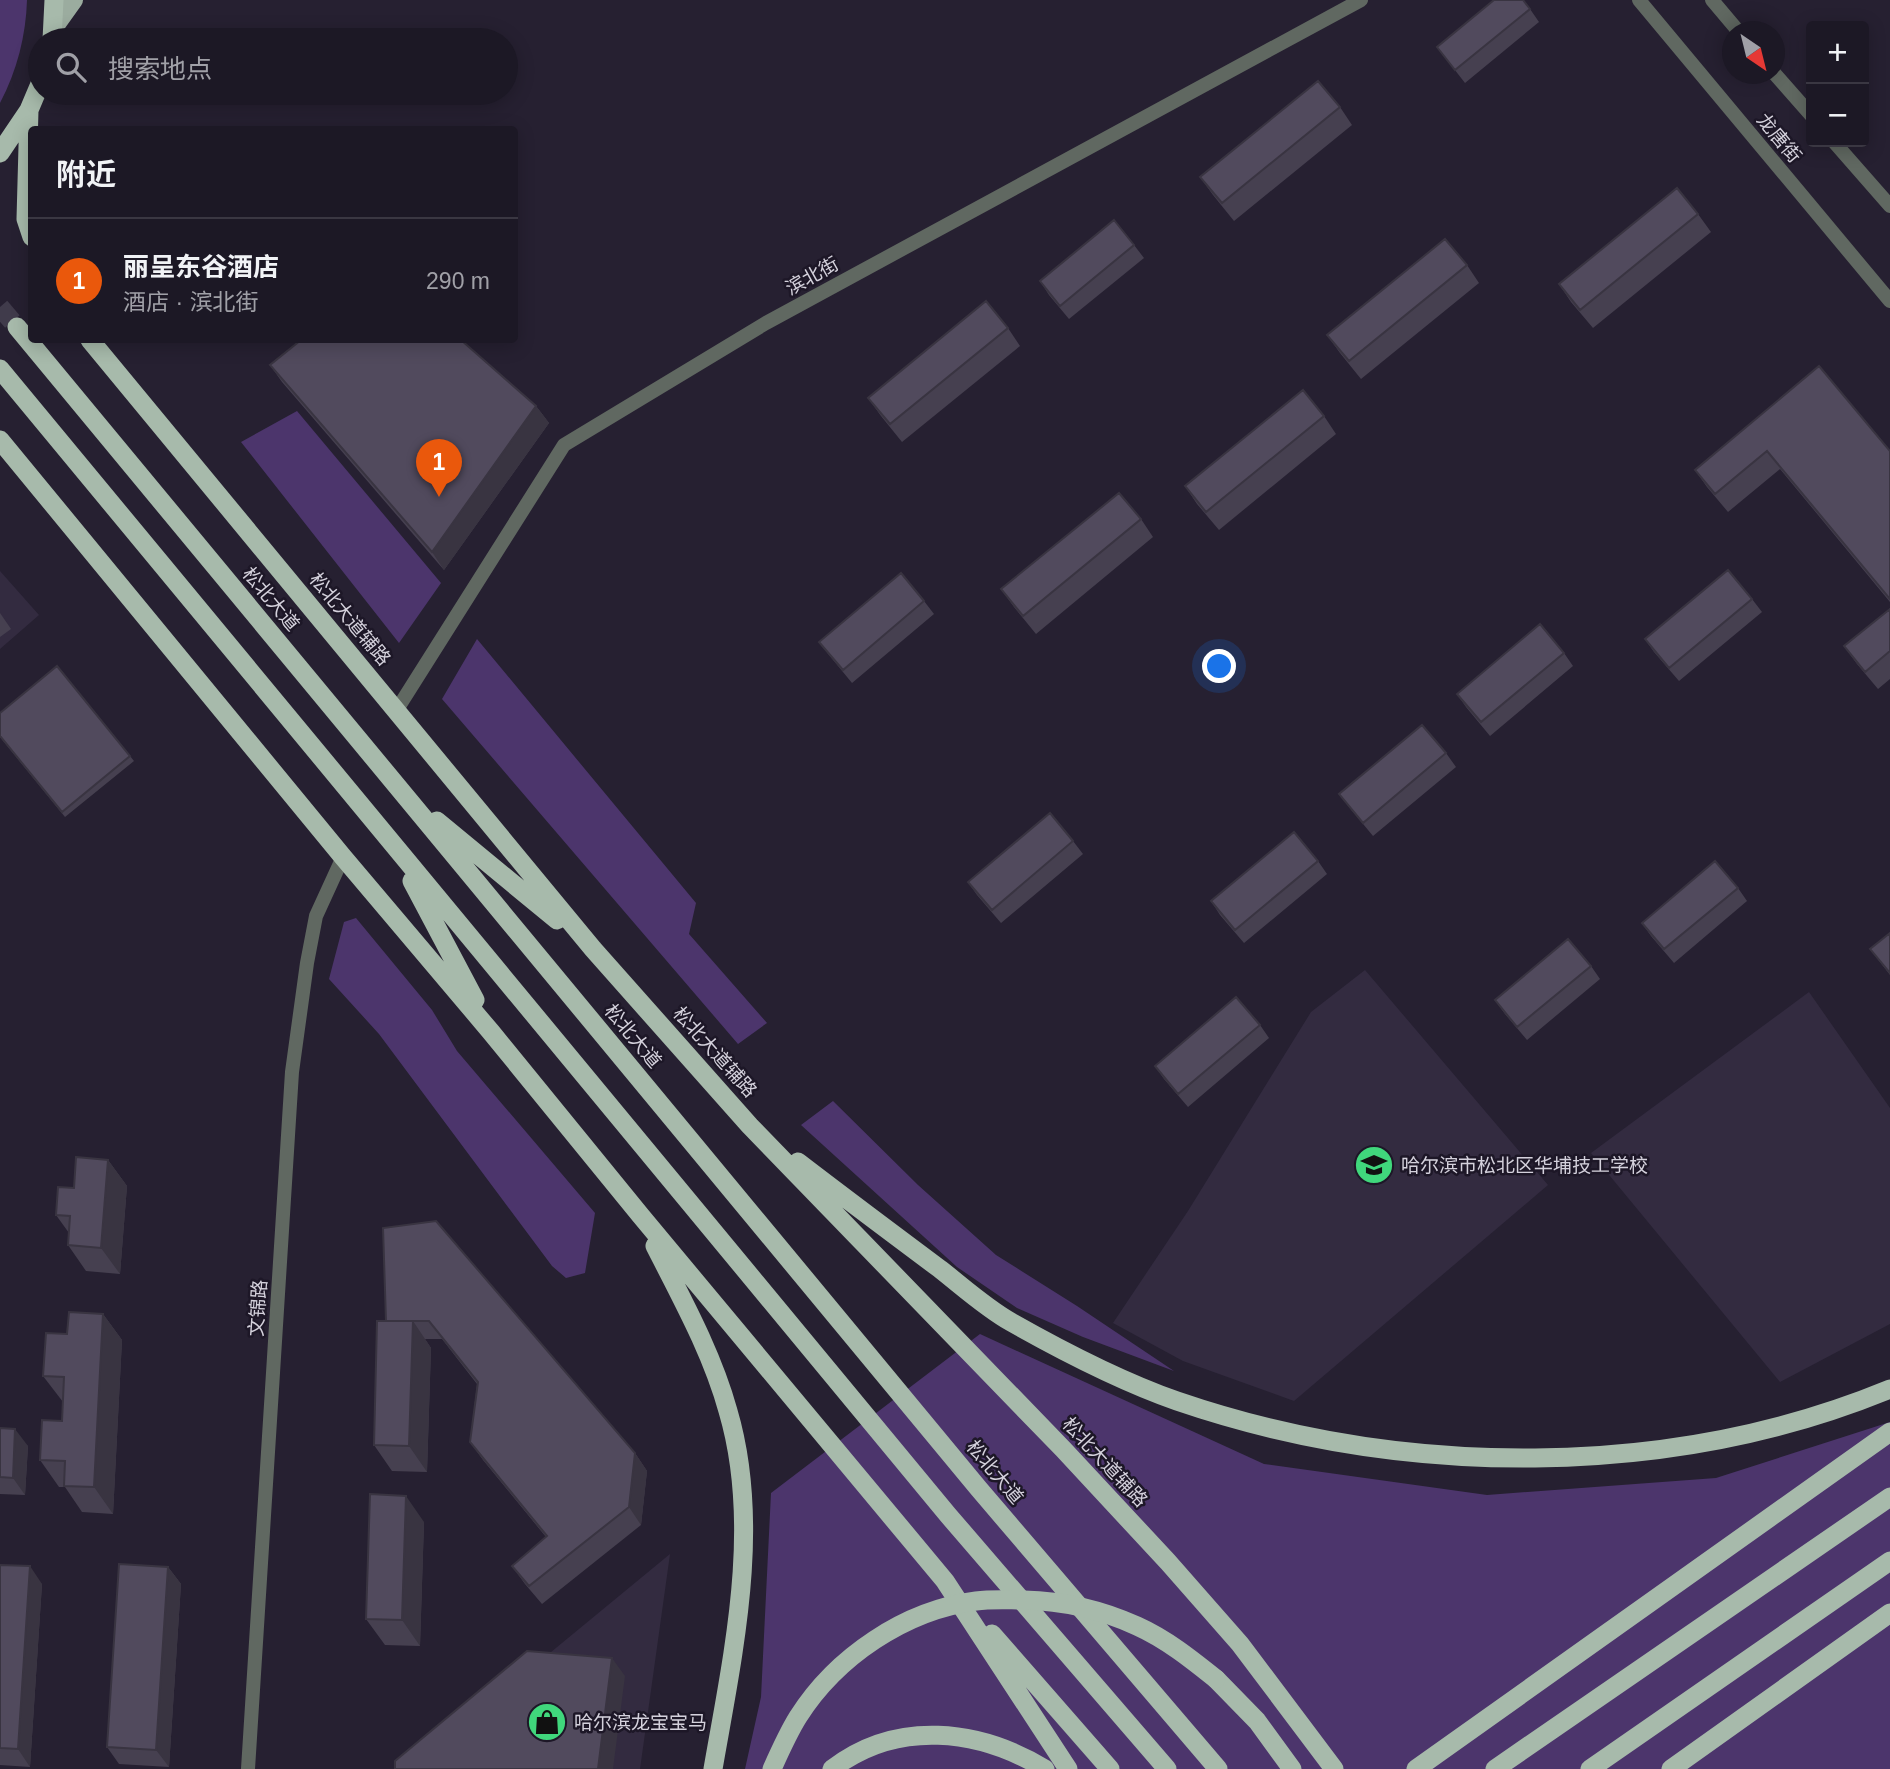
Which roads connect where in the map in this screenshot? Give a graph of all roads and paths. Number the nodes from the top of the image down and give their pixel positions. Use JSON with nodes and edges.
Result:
{"nodes":[{"id":1,"x":54,"y":0,"type":"edge"},
{"id":2,"x":74,"y":0,"type":"edge"},
{"id":3,"x":1361,"y":0,"type":"edge"},
{"id":4,"x":1639,"y":0,"type":"edge"},
{"id":5,"x":1712,"y":0,"type":"edge"},
{"id":6,"x":1730,"y":21,"type":"edge"},
{"id":7,"x":53,"y":28,"type":"edge"},
{"id":8,"x":57,"y":28,"type":"edge"},
{"id":9,"x":1784,"y":84,"type":"edge"},
{"id":10,"x":31,"y":105,"type":"edge"},
{"id":11,"x":1806,"y":109,"type":"edge"},
{"id":12,"x":29,"y":110,"type":"junction"},
{"id":13,"x":29,"y":126,"type":"edge"},
{"id":14,"x":28,"y":146,"type":"edge"},
{"id":15,"x":1838,"y":147,"type":"edge"},
{"id":16,"x":0,"y":153,"type":"edge"},
{"id":17,"x":1890,"y":206,"type":"edge"},
{"id":18,"x":28,"y":225,"type":"edge"},
{"id":19,"x":1890,"y":302,"type":"edge"},
{"id":20,"x":17,"y":327,"type":"tunnel mouth"},
{"id":21,"x":28,"y":340,"type":"edge"},
{"id":22,"x":30,"y":343,"type":"tunnel mouth"},
{"id":23,"x":92,"y":343,"type":"edge"},
{"id":24,"x":0,"y":369,"type":"edge"},
{"id":25,"x":0,"y":440,"type":"edge"},
{"id":26,"x":396,"y":711,"type":"junction"},
{"id":27,"x":402,"y":793,"type":"junction"},
{"id":28,"x":393,"y":845,"type":"junction"},
{"id":29,"x":343,"y":857,"type":"junction"},
{"id":30,"x":593,"y":949,"type":"junction"},
{"id":31,"x":491,"y":1032,"type":"junction"},
{"id":32,"x":750,"y":1126,"type":"junction"},
{"id":33,"x":641,"y":1216,"type":"junction"},
{"id":34,"x":1890,"y":1389,"type":"edge"},
{"id":35,"x":1890,"y":1432,"type":"edge"},
{"id":36,"x":1890,"y":1497,"type":"edge"},
{"id":37,"x":1890,"y":1561,"type":"edge"},
{"id":38,"x":945,"y":1581,"type":"junction"},
{"id":39,"x":1890,"y":1614,"type":"edge"},
{"id":40,"x":248,"y":1769,"type":"edge"},
{"id":41,"x":713,"y":1769,"type":"edge"},
{"id":42,"x":772,"y":1769,"type":"edge"},
{"id":43,"x":831,"y":1769,"type":"edge"},
{"id":44,"x":1045,"y":1769,"type":"edge"},
{"id":45,"x":1068,"y":1769,"type":"edge"},
{"id":46,"x":1110,"y":1769,"type":"edge"},
{"id":47,"x":1167,"y":1769,"type":"edge"},
{"id":48,"x":1218,"y":1769,"type":"edge"},
{"id":49,"x":1292,"y":1769,"type":"edge"},
{"id":50,"x":1334,"y":1769,"type":"edge"},
{"id":51,"x":1416,"y":1769,"type":"edge"},
{"id":52,"x":1495,"y":1769,"type":"edge"},
{"id":53,"x":1590,"y":1769,"type":"edge"},
{"id":54,"x":1671,"y":1769,"type":"edge"}],
"edges":[{"from":1,"to":7,"type":"highway"},
{"from":2,"to":8,"type":"main road"},
{"from":3,"to":26,"type":"street","name":"滨北街"},
{"from":4,"to":19,"type":"street","name":"龙唐街"},
{"from":5,"to":6,"type":"street"},
{"from":9,"to":11,"type":"street","name":"龙唐街"},
{"from":10,"to":12,"type":"highway"},
{"from":12,"to":13,"type":"highway"},
{"from":12,"to":16,"type":"highway"},
{"from":14,"to":18,"type":"highway"},
{"from":15,"to":17,"type":"street"},
{"from":20,"to":21,"type":"highway","name":"松北大道"},
{"from":22,"to":27,"type":"highway","name":"松北大道"},
{"from":23,"to":26,"type":"highway","name":"松北大道辅路"},
{"from":24,"to":28,"type":"highway"},
{"from":25,"to":29,"type":"highway"},
{"from":26,"to":30,"type":"highway","name":"松北大道辅路"},
{"from":27,"to":30,"type":"highway"},
{"from":27,"to":48,"type":"highway","name":"松北大道"},
{"from":28,"to":31,"type":"highway"},
{"from":28,"to":47,"type":"highway"},
{"from":29,"to":31,"type":"highway"},
{"from":29,"to":40,"type":"street","name":"文锦路"},
{"from":30,"to":32,"type":"highway","name":"松北大道辅路"},
{"from":31,"to":33,"type":"highway"},
{"from":32,"to":34,"type":"highway"},
{"from":32,"to":50,"type":"highway","name":"松北大道辅路"},
{"from":33,"to":38,"type":"highway"},
{"from":33,"to":41,"type":"highway"},
{"from":35,"to":51,"type":"highway"},
{"from":36,"to":52,"type":"highway"},
{"from":37,"to":53,"type":"highway"},
{"from":38,"to":45,"type":"highway"},
{"from":38,"to":46,"type":"highway"},
{"from":39,"to":54,"type":"highway"},
{"from":42,"to":49,"type":"highway","bridge":true},
{"from":43,"to":44,"type":"highway"}]}
